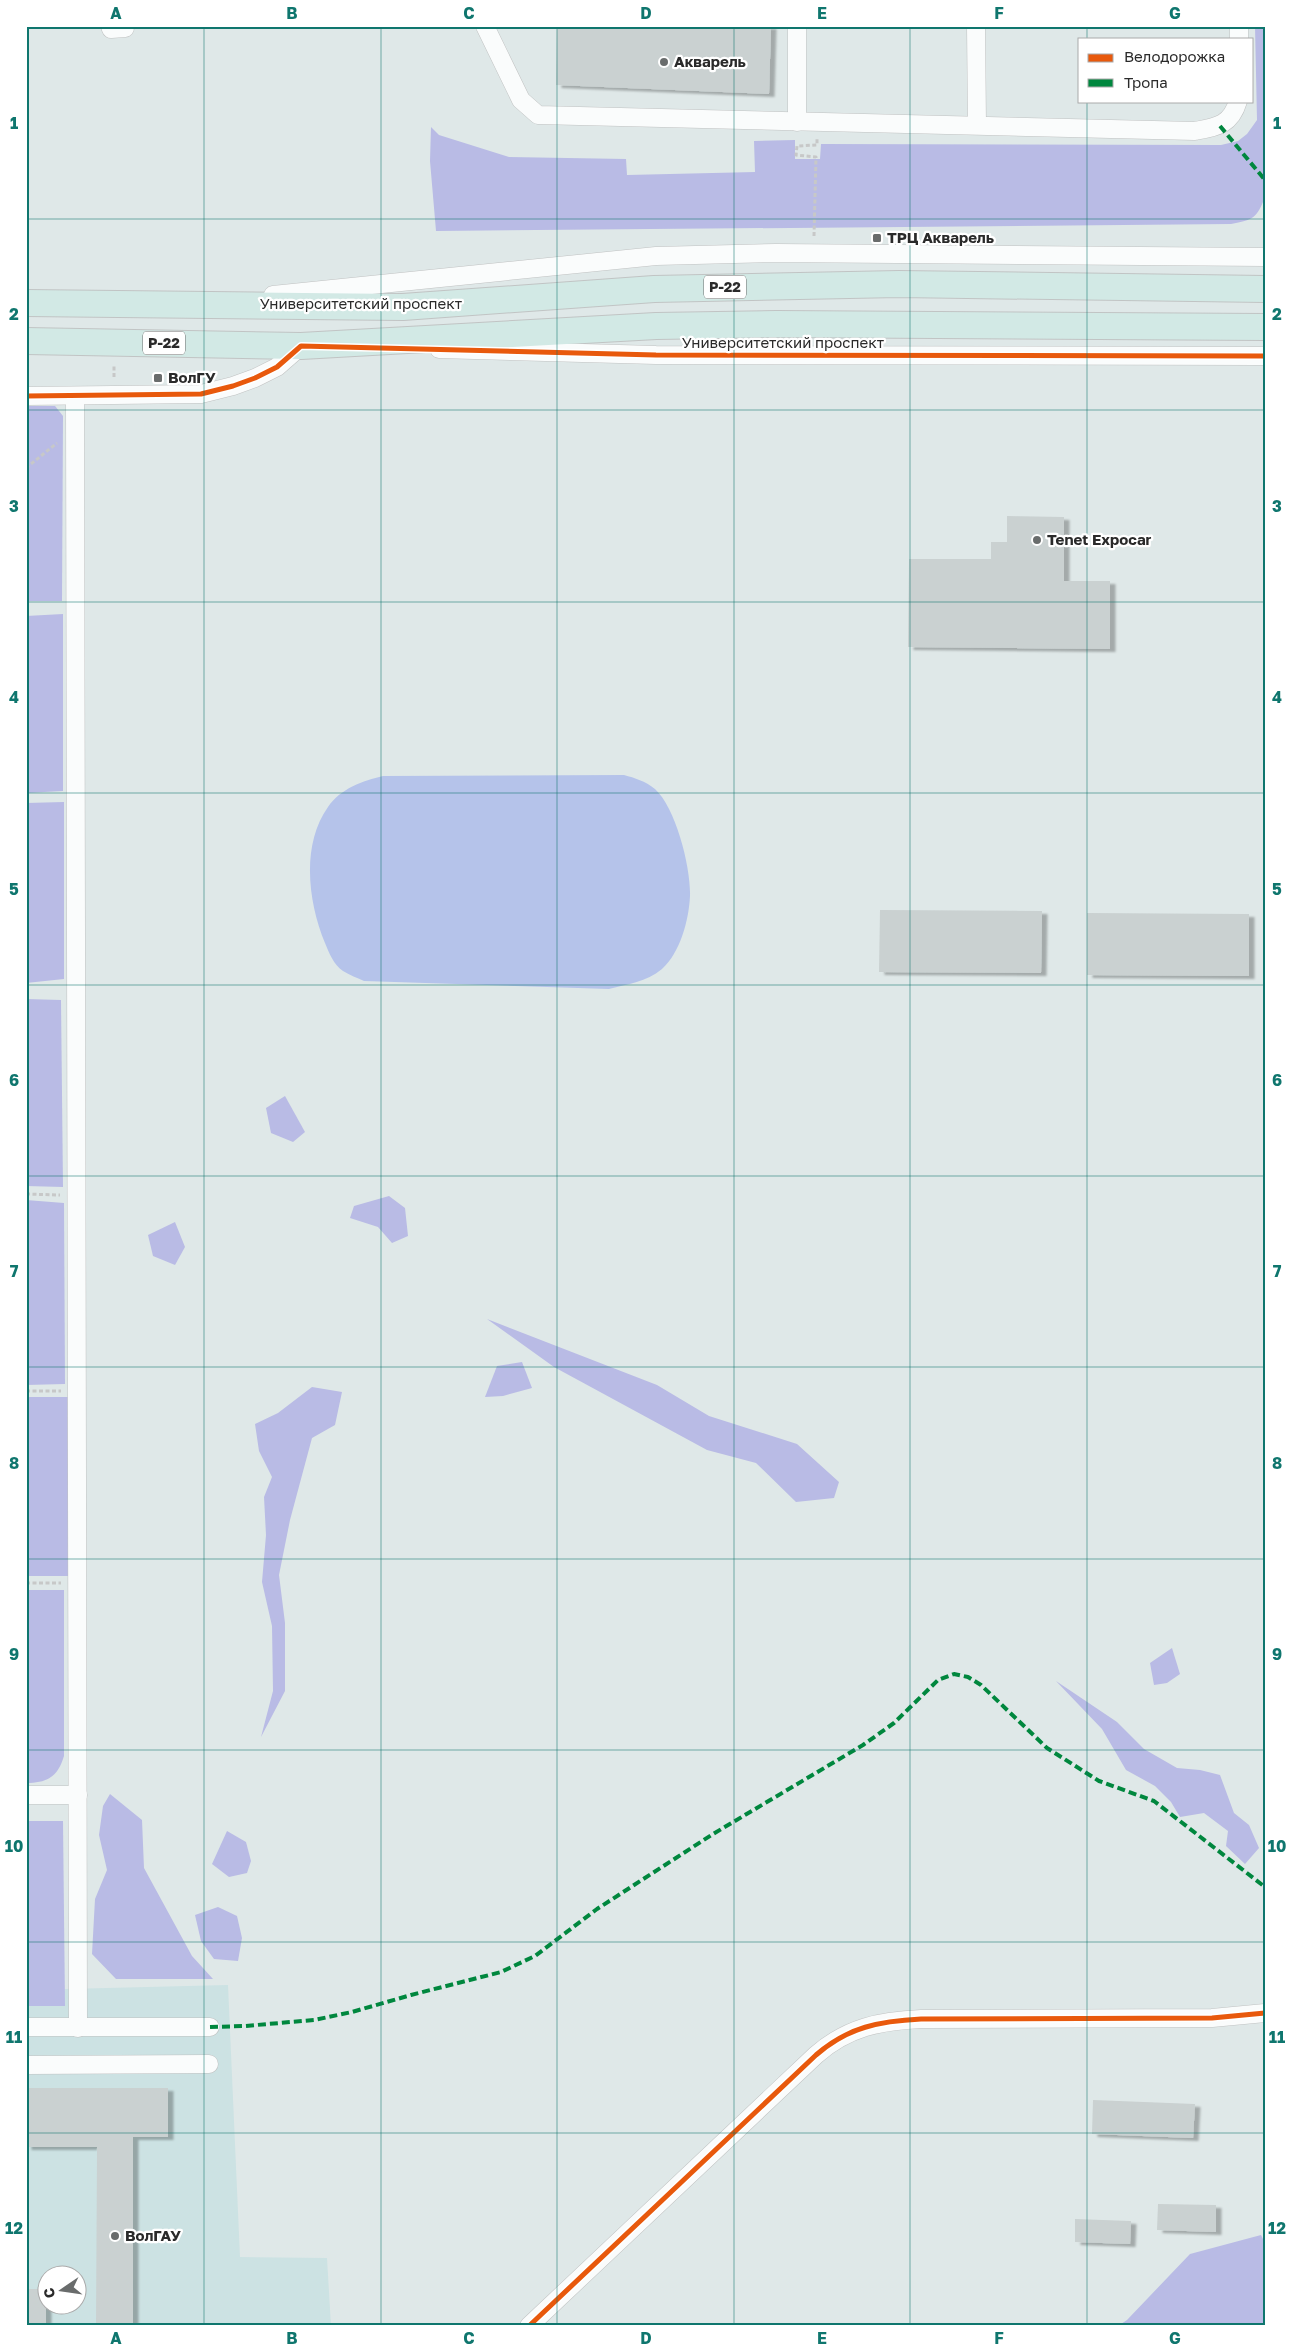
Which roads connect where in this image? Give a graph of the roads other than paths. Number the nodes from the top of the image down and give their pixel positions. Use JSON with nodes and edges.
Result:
{"nodes":[{"id":1,"x":485,"y":26,"type":"edge"},
{"id":2,"x":797,"y":26,"type":"edge"},
{"id":3,"x":976,"y":26,"type":"edge"},
{"id":4,"x":1238,"y":102,"type":"edge"},
{"id":5,"x":797,"y":122,"type":"junction"},
{"id":6,"x":977,"y":125,"type":"junction"},
{"id":7,"x":1265,"y":257,"type":"edge"},
{"id":8,"x":1265,"y":289,"type":"edge"},
{"id":9,"x":26,"y":303,"type":"edge"},
{"id":10,"x":186,"y":304,"type":"junction"},
{"id":11,"x":1265,"y":327,"type":"edge"},
{"id":12,"x":26,"y":341,"type":"edge"},
{"id":13,"x":301,"y":346,"type":"junction"},
{"id":14,"x":1265,"y":356,"type":"edge"},
{"id":15,"x":26,"y":396,"type":"edge"},
{"id":16,"x":75,"y":396,"type":"junction"},
{"id":17,"x":26,"y":1795,"type":"edge"},
{"id":18,"x":78,"y":1795,"type":"junction"},
{"id":19,"x":1265,"y":2013,"type":"edge"},
{"id":20,"x":26,"y":2027,"type":"edge"},
{"id":21,"x":210,"y":2027,"type":"dead end"},
{"id":22,"x":78,"y":2028,"type":"junction"},
{"id":23,"x":209,"y":2064,"type":"dead end"},
{"id":24,"x":26,"y":2065,"type":"edge"},
{"id":25,"x":529,"y":2326,"type":"edge"}],
"edges":[{"from":1,"to":5,"type":"street"},
{"from":2,"to":5,"type":"street"},
{"from":3,"to":6,"type":"street"},
{"from":4,"to":6,"type":"street"},
{"from":5,"to":6,"type":"street"},
{"from":7,"to":10,"type":"street","name":"Университетский проспект"},
{"from":8,"to":10,"type":"highway","name":"Университетский проспект","number":"Р-22"},
{"from":9,"to":10,"type":"highway","name":"Университетский проспект","number":"Р-22"},
{"from":11,"to":13,"type":"highway","name":"Университетский проспект","number":"Р-22"},
{"from":12,"to":13,"type":"highway","name":"Университетский проспект","number":"Р-22"},
{"from":13,"to":14,"type":"street","name":"Университетский проспект","number":"Р-22"},
{"from":13,"to":16,"type":"street"},
{"from":15,"to":16,"type":"street"},
{"from":16,"to":18,"type":"street"},
{"from":17,"to":18,"type":"street"},
{"from":18,"to":22,"type":"street"},
{"from":19,"to":25,"type":"street"},
{"from":20,"to":22,"type":"street"},
{"from":21,"to":22,"type":"street"},
{"from":23,"to":24,"type":"street"}]}
